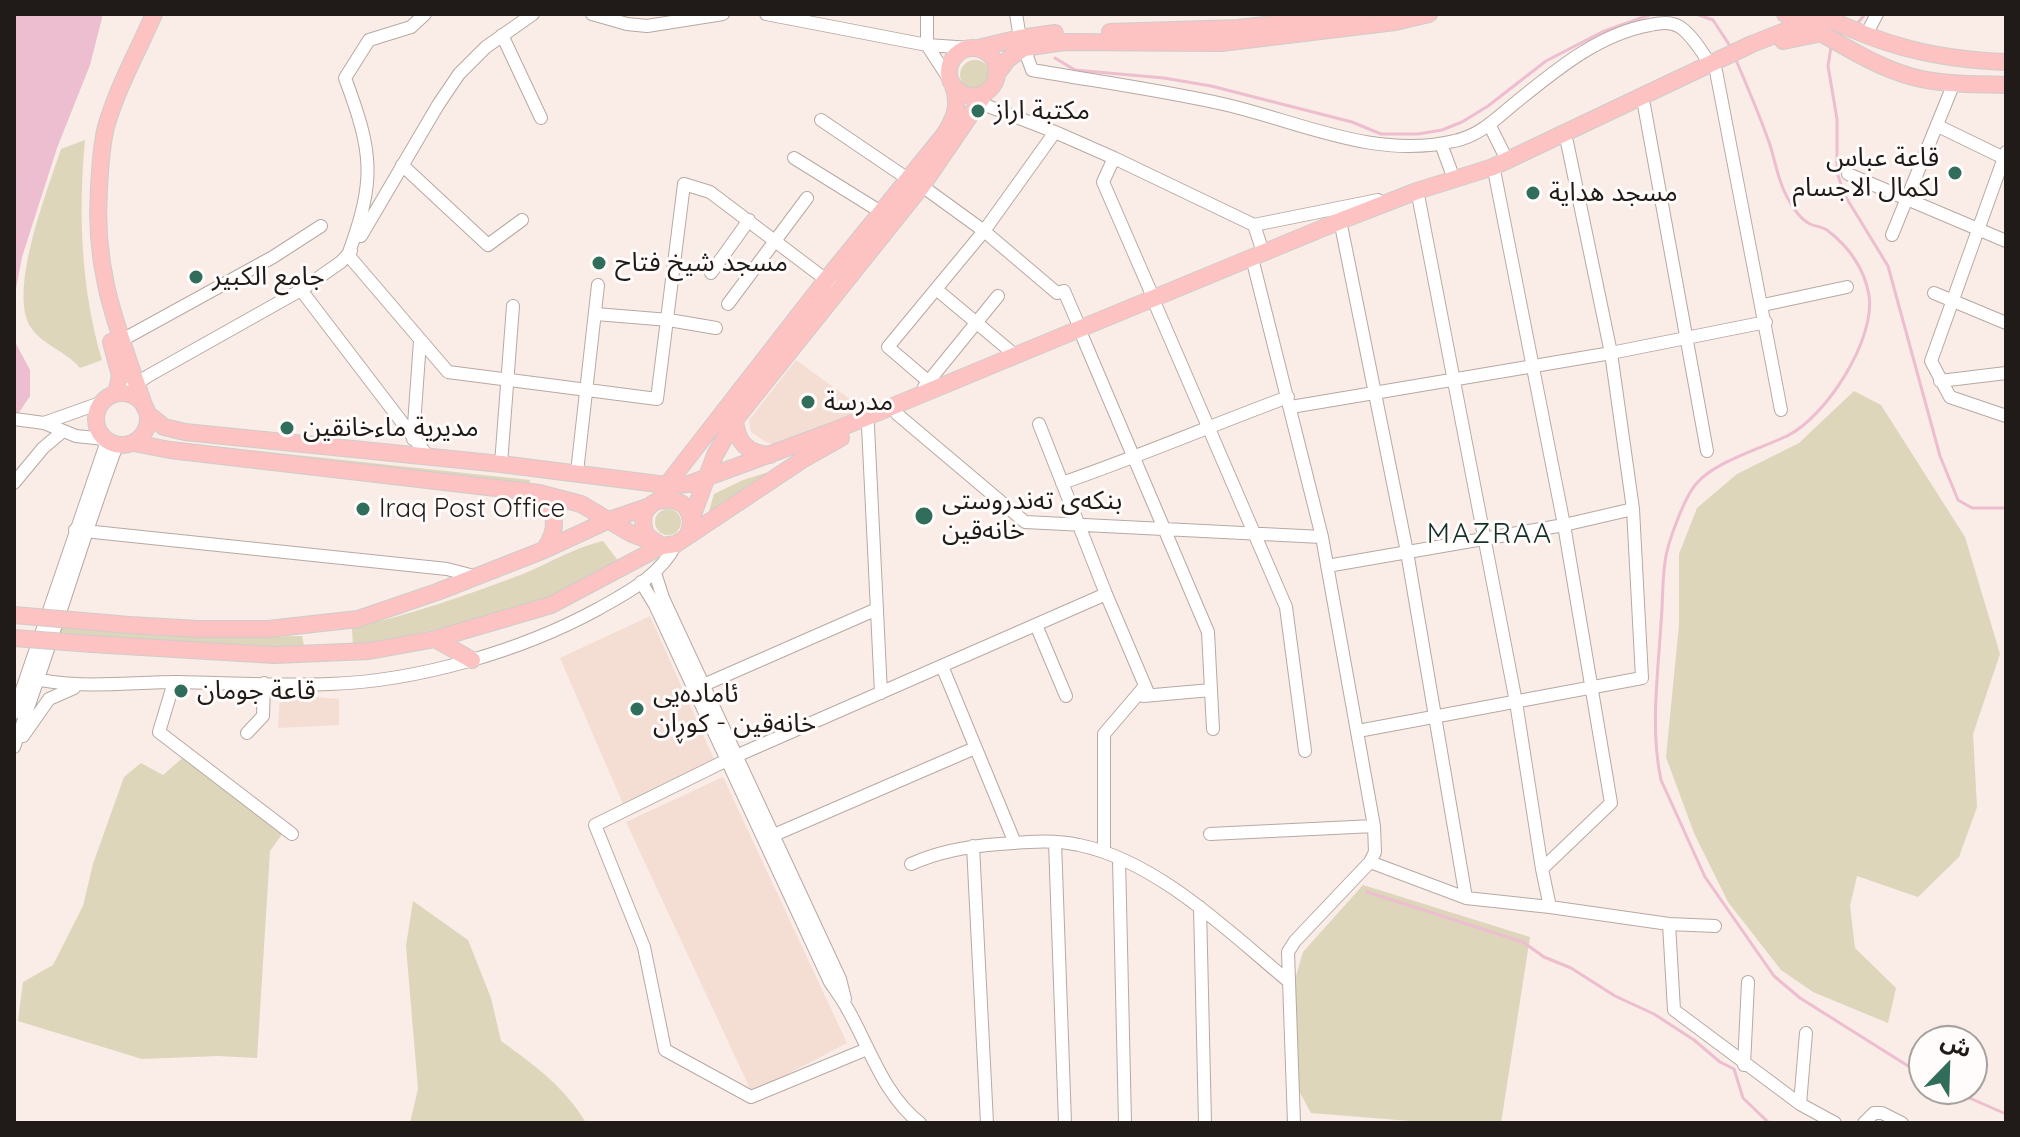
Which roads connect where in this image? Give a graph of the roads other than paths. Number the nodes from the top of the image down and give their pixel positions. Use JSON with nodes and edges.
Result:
{"nodes":[{"id":1,"x":142,"y":14,"type":"edge"},
{"id":2,"x":154,"y":14,"type":"edge"},
{"id":3,"x":425,"y":14,"type":"edge"},
{"id":4,"x":533,"y":14,"type":"edge"},
{"id":5,"x":592,"y":14,"type":"edge"},
{"id":6,"x":707,"y":14,"type":"edge"},
{"id":7,"x":723,"y":14,"type":"edge"},
{"id":8,"x":766,"y":14,"type":"edge"},
{"id":9,"x":927,"y":14,"type":"edge"},
{"id":10,"x":1016,"y":14,"type":"edge"},
{"id":11,"x":1363,"y":14,"type":"edge"},
{"id":12,"x":1429,"y":14,"type":"edge"},
{"id":13,"x":1785,"y":14,"type":"edge"},
{"id":14,"x":1877,"y":14,"type":"edge"},
{"id":15,"x":1272,"y":20,"type":"edge"},
{"id":16,"x":1190,"y":22,"type":"edge"},
{"id":17,"x":1803,"y":23,"type":"junction"},
{"id":18,"x":1829,"y":28,"type":"edge"},
{"id":19,"x":1862,"y":33,"type":"junction"},
{"id":20,"x":502,"y":35,"type":"junction"},
{"id":21,"x":1022,"y":43,"type":"junction"},
{"id":22,"x":927,"y":45,"type":"junction"},
{"id":23,"x":975,"y":48,"type":"junction"},
{"id":24,"x":1754,"y":48,"type":"junction"},
{"id":25,"x":1934,"y":56,"type":"junction"},
{"id":26,"x":2006,"y":62,"type":"edge"},
{"id":27,"x":1716,"y":66,"type":"junction"},
{"id":28,"x":996,"y":75,"type":"junction"},
{"id":29,"x":1931,"y":81,"type":"junction"},
{"id":30,"x":1954,"y":83,"type":"junction"},
{"id":31,"x":2006,"y":85,"type":"edge"},
{"id":32,"x":956,"y":86,"type":"junction"},
{"id":33,"x":983,"y":97,"type":"junction"},
{"id":34,"x":1644,"y":105,"type":"junction"},
{"id":35,"x":541,"y":118,"type":"dead end"},
{"id":36,"x":821,"y":120,"type":"dead end"},
{"id":37,"x":1489,"y":124,"type":"junction"},
{"id":38,"x":1938,"y":126,"type":"junction"},
{"id":39,"x":1055,"y":132,"type":"junction"},
{"id":40,"x":1567,"y":142,"type":"junction"},
{"id":41,"x":1441,"y":144,"type":"junction"},
{"id":42,"x":2005,"y":156,"type":"edge"},
{"id":43,"x":794,"y":158,"type":"dead end"},
{"id":44,"x":1114,"y":158,"type":"junction"},
{"id":45,"x":1507,"y":160,"type":"junction"},
{"id":46,"x":402,"y":165,"type":"junction"},
{"id":47,"x":1848,"y":174,"type":"dead end"},
{"id":48,"x":1495,"y":175,"type":"junction"},
{"id":49,"x":1454,"y":179,"type":"junction"},
{"id":50,"x":915,"y":183,"type":"junction"},
{"id":51,"x":1414,"y":197,"type":"junction"},
{"id":52,"x":807,"y":198,"type":"dead end"},
{"id":53,"x":1908,"y":199,"type":"junction"},
{"id":54,"x":881,"y":212,"type":"junction"},
{"id":55,"x":522,"y":220,"type":"dead end"},
{"id":56,"x":749,"y":220,"type":"junction"},
{"id":57,"x":1254,"y":225,"type":"junction"},
{"id":58,"x":321,"y":226,"type":"dead end"},
{"id":59,"x":1978,"y":229,"type":"junction"},
{"id":60,"x":1342,"y":230,"type":"junction"},
{"id":61,"x":984,"y":231,"type":"junction"},
{"id":62,"x":1892,"y":235,"type":"dead end"},
{"id":63,"x":776,"y":241,"type":"junction"},
{"id":64,"x":2006,"y":241,"type":"edge"},
{"id":65,"x":348,"y":255,"type":"junction"},
{"id":66,"x":1259,"y":259,"type":"junction"},
{"id":67,"x":711,"y":273,"type":"dead end"},
{"id":68,"x":598,"y":285,"type":"dead end"},
{"id":69,"x":832,"y":285,"type":"junction"},
{"id":70,"x":1847,"y":287,"type":"dead end"},
{"id":71,"x":936,"y":289,"type":"junction"},
{"id":72,"x":301,"y":290,"type":"junction"},
{"id":73,"x":1934,"y":293,"type":"dead end"},
{"id":74,"x":998,"y":296,"type":"dead end"},
{"id":75,"x":1952,"y":301,"type":"junction"},
{"id":76,"x":1155,"y":302,"type":"junction"},
{"id":77,"x":728,"y":304,"type":"dead end"},
{"id":78,"x":1763,"y":305,"type":"junction"},
{"id":79,"x":513,"y":306,"type":"dead end"},
{"id":80,"x":596,"y":314,"type":"junction"},
{"id":81,"x":669,"y":320,"type":"junction"},
{"id":82,"x":1766,"y":322,"type":"junction"},
{"id":83,"x":977,"y":323,"type":"junction"},
{"id":84,"x":2006,"y":323,"type":"edge"},
{"id":85,"x":716,"y":328,"type":"dead end"},
{"id":86,"x":1082,"y":333,"type":"junction"},
{"id":87,"x":1688,"y":337,"type":"junction"},
{"id":88,"x":122,"y":340,"type":"junction"},
{"id":89,"x":420,"y":341,"type":"junction"},
{"id":90,"x":1611,"y":353,"type":"junction"},
{"id":91,"x":1015,"y":355,"type":"junction"},
{"id":92,"x":419,"y":359,"type":"junction"},
{"id":93,"x":438,"y":361,"type":"junction"},
{"id":94,"x":1532,"y":365,"type":"junction"},
{"id":95,"x":2006,"y":373,"type":"edge"},
{"id":96,"x":507,"y":379,"type":"junction"},
{"id":97,"x":1454,"y":380,"type":"junction"},
{"id":98,"x":1940,"y":381,"type":"junction"},
{"id":99,"x":932,"y":384,"type":"junction"},
{"id":100,"x":587,"y":389,"type":"junction"},
{"id":101,"x":120,"y":393,"type":"junction"},
{"id":102,"x":1375,"y":394,"type":"junction"},
{"id":103,"x":1289,"y":402,"type":"junction"},
{"id":104,"x":1781,"y":410,"type":"dead end"},
{"id":105,"x":147,"y":411,"type":"junction"},
{"id":106,"x":897,"y":414,"type":"junction"},
{"id":107,"x":2006,"y":416,"type":"edge"},
{"id":108,"x":14,"y":419,"type":"edge"},
{"id":109,"x":735,"y":420,"type":"junction"},
{"id":110,"x":44,"y":423,"type":"junction"},
{"id":111,"x":1039,"y":424,"type":"dead end"},
{"id":112,"x":868,"y":426,"type":"junction"},
{"id":113,"x":1209,"y":427,"type":"junction"},
{"id":114,"x":62,"y":432,"type":"junction"},
{"id":115,"x":413,"y":436,"type":"junction"},
{"id":116,"x":110,"y":442,"type":"junction"},
{"id":117,"x":134,"y":443,"type":"junction"},
{"id":118,"x":1707,"y":451,"type":"dead end"},
{"id":119,"x":420,"y":455,"type":"junction"},
{"id":120,"x":771,"y":456,"type":"junction"},
{"id":121,"x":1136,"y":458,"type":"junction"},
{"id":122,"x":501,"y":464,"type":"junction"},
{"id":123,"x":577,"y":472,"type":"junction"},
{"id":124,"x":705,"y":479,"type":"junction"},
{"id":125,"x":14,"y":483,"type":"edge"},
{"id":126,"x":1062,"y":483,"type":"junction"},
{"id":127,"x":666,"y":485,"type":"junction"},
{"id":128,"x":539,"y":493,"type":"junction"},
{"id":129,"x":652,"y":504,"type":"junction"},
{"id":130,"x":1633,"y":509,"type":"junction"},
{"id":131,"x":609,"y":520,"type":"junction"},
{"id":132,"x":1079,"y":525,"type":"junction"},
{"id":133,"x":1564,"y":525,"type":"junction"},
{"id":134,"x":1164,"y":529,"type":"junction"},
{"id":135,"x":80,"y":531,"type":"junction"},
{"id":136,"x":1254,"y":533,"type":"junction"},
{"id":137,"x":674,"y":537,"type":"junction"},
{"id":138,"x":1322,"y":537,"type":"junction"},
{"id":139,"x":1486,"y":538,"type":"junction"},
{"id":140,"x":544,"y":550,"type":"junction"},
{"id":141,"x":1407,"y":552,"type":"junction"},
{"id":142,"x":1327,"y":566,"type":"junction"},
{"id":143,"x":655,"y":573,"type":"junction"},
{"id":144,"x":474,"y":576,"type":"junction"},
{"id":145,"x":641,"y":582,"type":"junction"},
{"id":146,"x":1106,"y":594,"type":"junction"},
{"id":147,"x":877,"y":609,"type":"junction"},
{"id":148,"x":14,"y":615,"type":"edge"},
{"id":149,"x":1036,"y":625,"type":"junction"},
{"id":150,"x":14,"y":638,"type":"edge"},
{"id":151,"x":435,"y":639,"type":"junction"},
{"id":152,"x":472,"y":660,"type":"junction"},
{"id":153,"x":942,"y":666,"type":"junction"},
{"id":154,"x":33,"y":679,"type":"junction"},
{"id":155,"x":174,"y":682,"type":"junction"},
{"id":156,"x":264,"y":683,"type":"junction"},
{"id":157,"x":85,"y":686,"type":"junction"},
{"id":158,"x":698,"y":687,"type":"junction"},
{"id":159,"x":1591,"y":688,"type":"junction"},
{"id":160,"x":1211,"y":690,"type":"junction"},
{"id":161,"x":881,"y":693,"type":"junction"},
{"id":162,"x":1144,"y":693,"type":"junction"},
{"id":163,"x":1066,"y":696,"type":"dead end"},
{"id":164,"x":1516,"y":702,"type":"junction"},
{"id":165,"x":14,"y":713,"type":"edge"},
{"id":166,"x":1436,"y":717,"type":"junction"},
{"id":167,"x":1213,"y":729,"type":"dead end"},
{"id":168,"x":1358,"y":731,"type":"junction"},
{"id":169,"x":247,"y":733,"type":"dead end"},
{"id":170,"x":975,"y":748,"type":"junction"},
{"id":171,"x":14,"y":749,"type":"edge"},
{"id":172,"x":1305,"y":751,"type":"dead end"},
{"id":173,"x":732,"y":758,"type":"junction"},
{"id":174,"x":1374,"y":826,"type":"junction"},
{"id":175,"x":292,"y":834,"type":"dead end"},
{"id":176,"x":1210,"y":834,"type":"dead end"},
{"id":177,"x":768,"y":837,"type":"junction"},
{"id":178,"x":1055,"y":842,"type":"junction"},
{"id":179,"x":1015,"y":843,"type":"junction"},
{"id":180,"x":973,"y":846,"type":"junction"},
{"id":181,"x":1104,"y":852,"type":"junction"},
{"id":182,"x":1119,"y":859,"type":"junction"},
{"id":183,"x":1370,"y":862,"type":"junction"},
{"id":184,"x":911,"y":864,"type":"dead end"},
{"id":185,"x":1542,"y":869,"type":"junction"},
{"id":186,"x":1466,"y":898,"type":"junction"},
{"id":187,"x":1200,"y":907,"type":"junction"},
{"id":188,"x":1550,"y":907,"type":"junction"},
{"id":189,"x":1669,"y":924,"type":"junction"},
{"id":190,"x":1715,"y":926,"type":"dead end"},
{"id":191,"x":1287,"y":980,"type":"junction"},
{"id":192,"x":1748,"y":982,"type":"dead end"},
{"id":193,"x":1806,"y":1033,"type":"dead end"},
{"id":194,"x":867,"y":1049,"type":"junction"},
{"id":195,"x":1744,"y":1065,"type":"junction"},
{"id":196,"x":1800,"y":1104,"type":"junction"},
{"id":197,"x":920,"y":1123,"type":"edge"},
{"id":198,"x":987,"y":1123,"type":"edge"},
{"id":199,"x":1065,"y":1123,"type":"edge"},
{"id":200,"x":1125,"y":1123,"type":"edge"},
{"id":201,"x":1205,"y":1123,"type":"edge"},
{"id":202,"x":1294,"y":1123,"type":"edge"},
{"id":203,"x":1835,"y":1123,"type":"edge"},
{"id":204,"x":1864,"y":1123,"type":"edge"},
{"id":205,"x":1902,"y":1123,"type":"edge"}],
"edges":[{"from":1,"to":101,"type":"main road"},
{"from":2,"to":88,"type":"main road"},
{"from":3,"to":65,"type":"street"},
{"from":4,"to":20,"type":"street"},
{"from":5,"to":6,"type":"street"},
{"from":6,"to":7,"type":"street"},
{"from":8,"to":22,"type":"street"},
{"from":9,"to":22,"type":"street"},
{"from":10,"to":21,"type":"street"},
{"from":11,"to":15,"type":"main road"},
{"from":12,"to":21,"type":"main road"},
{"from":13,"to":17,"type":"main road"},
{"from":14,"to":19,"type":"street"},
{"from":15,"to":16,"type":"main road"},
{"from":16,"to":21,"type":"main road"},
{"from":17,"to":18,"type":"main road"},
{"from":17,"to":24,"type":"main road"},
{"from":18,"to":19,"type":"main road"},
{"from":18,"to":24,"type":"main road"},
{"from":18,"to":29,"type":"main road"},
{"from":19,"to":25,"type":"main road"},
{"from":20,"to":35,"type":"street"},
{"from":20,"to":46,"type":"street"},
{"from":21,"to":23,"type":"main road"},
{"from":21,"to":28,"type":"main road"},
{"from":21,"to":41,"type":"street"},
{"from":22,"to":23,"type":"street"},
{"from":22,"to":32,"type":"street"},
{"from":23,"to":28,"type":"main road"},
{"from":23,"to":32,"type":"main road"},
{"from":24,"to":27,"type":"main road"},
{"from":25,"to":26,"type":"main road"},
{"from":25,"to":29,"type":"main road"},
{"from":27,"to":34,"type":"main road"},
{"from":27,"to":37,"type":"street"},
{"from":27,"to":45,"type":"main road"},
{"from":27,"to":78,"type":"street"},
{"from":28,"to":33,"type":"main road"},
{"from":29,"to":30,"type":"main road"},
{"from":30,"to":31,"type":"main road"},
{"from":30,"to":38,"type":"street"},
{"from":32,"to":33,"type":"main road"},
{"from":32,"to":50,"type":"main road"},
{"from":33,"to":39,"type":"street"},
{"from":33,"to":50,"type":"main road"},
{"from":34,"to":40,"type":"main road"},
{"from":34,"to":87,"type":"street"},
{"from":36,"to":50,"type":"street"},
{"from":37,"to":41,"type":"street"},
{"from":37,"to":45,"type":"street"},
{"from":38,"to":42,"type":"street"},
{"from":38,"to":53,"type":"street"},
{"from":39,"to":44,"type":"street"},
{"from":39,"to":61,"type":"street"},
{"from":40,"to":48,"type":"main road"},
{"from":40,"to":90,"type":"street"},
{"from":41,"to":49,"type":"street"},
{"from":42,"to":59,"type":"street"},
{"from":43,"to":54,"type":"street"},
{"from":44,"to":57,"type":"street"},
{"from":44,"to":76,"type":"street"},
{"from":45,"to":49,"type":"main road"},
{"from":46,"to":55,"type":"street"},
{"from":46,"to":65,"type":"street"},
{"from":47,"to":53,"type":"street"},
{"from":48,"to":51,"type":"main road"},
{"from":48,"to":94,"type":"street"},
{"from":49,"to":51,"type":"main road"},
{"from":50,"to":54,"type":"main road"},
{"from":50,"to":61,"type":"street"},
{"from":50,"to":69,"type":"main road"},
{"from":51,"to":57,"type":"street"},
{"from":51,"to":60,"type":"main road"},
{"from":51,"to":66,"type":"main road"},
{"from":51,"to":97,"type":"street"},
{"from":52,"to":63,"type":"street"},
{"from":53,"to":59,"type":"street"},
{"from":53,"to":62,"type":"street"},
{"from":54,"to":69,"type":"main road"},
{"from":56,"to":63,"type":"street"},
{"from":56,"to":67,"type":"street"},
{"from":56,"to":81,"type":"street"},
{"from":57,"to":66,"type":"street"},
{"from":58,"to":88,"type":"street"},
{"from":59,"to":64,"type":"street"},
{"from":59,"to":75,"type":"street"},
{"from":60,"to":66,"type":"main road"},
{"from":60,"to":102,"type":"street"},
{"from":61,"to":71,"type":"street"},
{"from":61,"to":86,"type":"street"},
{"from":63,"to":69,"type":"street"},
{"from":63,"to":77,"type":"street"},
{"from":65,"to":72,"type":"street"},
{"from":65,"to":89,"type":"street"},
{"from":66,"to":76,"type":"main road"},
{"from":66,"to":103,"type":"street"},
{"from":68,"to":80,"type":"street"},
{"from":69,"to":109,"type":"main road"},
{"from":69,"to":127,"type":"main road"},
{"from":70,"to":78,"type":"street"},
{"from":71,"to":83,"type":"street"},
{"from":71,"to":99,"type":"street"},
{"from":72,"to":101,"type":"street"},
{"from":72,"to":115,"type":"street"},
{"from":73,"to":75,"type":"street"},
{"from":74,"to":83,"type":"street"},
{"from":75,"to":84,"type":"street"},
{"from":75,"to":98,"type":"street"},
{"from":76,"to":86,"type":"main road"},
{"from":76,"to":113,"type":"street"},
{"from":78,"to":82,"type":"street"},
{"from":79,"to":96,"type":"street"},
{"from":80,"to":81,"type":"street"},
{"from":80,"to":100,"type":"street"},
{"from":81,"to":85,"type":"street"},
{"from":81,"to":100,"type":"street"},
{"from":82,"to":87,"type":"street"},
{"from":82,"to":104,"type":"street"},
{"from":83,"to":91,"type":"street"},
{"from":83,"to":99,"type":"street"},
{"from":86,"to":91,"type":"main road"},
{"from":86,"to":106,"type":"main road"},
{"from":86,"to":121,"type":"street"},
{"from":87,"to":90,"type":"street"},
{"from":87,"to":118,"type":"street"},
{"from":88,"to":101,"type":"main road"},
{"from":89,"to":92,"type":"street"},
{"from":89,"to":93,"type":"street"},
{"from":90,"to":94,"type":"street"},
{"from":90,"to":130,"type":"street"},
{"from":91,"to":99,"type":"main road"},
{"from":92,"to":93,"type":"street"},
{"from":92,"to":115,"type":"street"},
{"from":93,"to":96,"type":"street"},
{"from":94,"to":97,"type":"street"},
{"from":94,"to":133,"type":"street"},
{"from":95,"to":98,"type":"street"},
{"from":96,"to":100,"type":"street"},
{"from":96,"to":122,"type":"street"},
{"from":97,"to":102,"type":"street"},
{"from":97,"to":139,"type":"street"},
{"from":98,"to":107,"type":"street"},
{"from":99,"to":120,"type":"main road"},
{"from":100,"to":123,"type":"street"},
{"from":101,"to":105,"type":"main road"},
{"from":101,"to":110,"type":"street"},
{"from":101,"to":116,"type":"main road"},
{"from":102,"to":103,"type":"street"},
{"from":102,"to":141,"type":"street"},
{"from":103,"to":113,"type":"street"},
{"from":103,"to":138,"type":"street"},
{"from":105,"to":117,"type":"main road"},
{"from":105,"to":119,"type":"main road"},
{"from":106,"to":112,"type":"main road"},
{"from":106,"to":132,"type":"street"},
{"from":108,"to":110,"type":"street"},
{"from":109,"to":120,"type":"main road"},
{"from":109,"to":124,"type":"main road"},
{"from":110,"to":114,"type":"street"},
{"from":111,"to":126,"type":"street"},
{"from":112,"to":137,"type":"main road"},
{"from":112,"to":147,"type":"street"},
{"from":113,"to":121,"type":"street"},
{"from":113,"to":136,"type":"street"},
{"from":114,"to":116,"type":"street"},
{"from":114,"to":125,"type":"street"},
{"from":115,"to":119,"type":"street"},
{"from":116,"to":117,"type":"main road"},
{"from":116,"to":135,"type":"street"},
{"from":117,"to":128,"type":"main road"},
{"from":119,"to":122,"type":"main road"},
{"from":120,"to":124,"type":"main road"},
{"from":121,"to":126,"type":"street"},
{"from":121,"to":134,"type":"street"},
{"from":122,"to":123,"type":"main road"},
{"from":123,"to":127,"type":"main road"},
{"from":124,"to":127,"type":"main road"},
{"from":124,"to":137,"type":"main road"},
{"from":126,"to":132,"type":"street"},
{"from":127,"to":129,"type":"main road"},
{"from":128,"to":131,"type":"main road"},
{"from":128,"to":140,"type":"main road"},
{"from":129,"to":131,"type":"main road"},
{"from":129,"to":137,"type":"main road"},
{"from":129,"to":137,"type":"main road"},
{"from":130,"to":133,"type":"street"},
{"from":130,"to":159,"type":"street"},
{"from":131,"to":137,"type":"main road"},
{"from":131,"to":140,"type":"main road"},
{"from":132,"to":134,"type":"street"},
{"from":132,"to":146,"type":"street"},
{"from":133,"to":139,"type":"street"},
{"from":133,"to":159,"type":"street"},
{"from":134,"to":136,"type":"street"},
{"from":134,"to":160,"type":"street"},
{"from":135,"to":144,"type":"street"},
{"from":135,"to":154,"type":"street"},
{"from":136,"to":138,"type":"street"},
{"from":136,"to":172,"type":"street"},
{"from":137,"to":143,"type":"street"},
{"from":137,"to":151,"type":"main road"},
{"from":138,"to":142,"type":"street"},
{"from":139,"to":141,"type":"street"},
{"from":139,"to":164,"type":"street"},
{"from":140,"to":144,"type":"main road"},
{"from":141,"to":142,"type":"street"},
{"from":141,"to":166,"type":"street"},
{"from":142,"to":168,"type":"street"},
{"from":143,"to":145,"type":"street"},
{"from":143,"to":158,"type":"street"},
{"from":144,"to":148,"type":"main road","bridge":true},
{"from":145,"to":152,"type":"street"},
{"from":145,"to":158,"type":"street"},
{"from":146,"to":149,"type":"street"},
{"from":146,"to":162,"type":"street"},
{"from":147,"to":158,"type":"street"},
{"from":147,"to":161,"type":"street"},
{"from":149,"to":153,"type":"street"},
{"from":149,"to":163,"type":"street"},
{"from":150,"to":151,"type":"main road","bridge":true},
{"from":151,"to":152,"type":"main road"},
{"from":152,"to":156,"type":"street"},
{"from":153,"to":161,"type":"street"},
{"from":153,"to":170,"type":"street"},
{"from":154,"to":157,"type":"street"},
{"from":154,"to":165,"type":"street"},
{"from":154,"to":171,"type":"street"},
{"from":155,"to":156,"type":"street"},
{"from":155,"to":157,"type":"street"},
{"from":155,"to":175,"type":"street"},
{"from":156,"to":169,"type":"street"},
{"from":157,"to":171,"type":"street"},
{"from":158,"to":173,"type":"street"},
{"from":159,"to":164,"type":"street"},
{"from":159,"to":185,"type":"street"},
{"from":160,"to":162,"type":"street"},
{"from":160,"to":167,"type":"street"},
{"from":161,"to":173,"type":"street"},
{"from":162,"to":181,"type":"street"},
{"from":164,"to":166,"type":"street"},
{"from":164,"to":185,"type":"street"},
{"from":166,"to":168,"type":"street"},
{"from":166,"to":186,"type":"street"},
{"from":168,"to":174,"type":"street"},
{"from":170,"to":177,"type":"street"},
{"from":170,"to":179,"type":"street"},
{"from":173,"to":177,"type":"street"},
{"from":173,"to":194,"type":"street"},
{"from":174,"to":176,"type":"street"},
{"from":174,"to":183,"type":"street"},
{"from":177,"to":194,"type":"street"},
{"from":178,"to":179,"type":"street"},
{"from":178,"to":181,"type":"street"},
{"from":178,"to":199,"type":"street"},
{"from":179,"to":180,"type":"street"},
{"from":180,"to":184,"type":"street"},
{"from":180,"to":198,"type":"street"},
{"from":181,"to":182,"type":"street"},
{"from":182,"to":187,"type":"street"},
{"from":182,"to":200,"type":"street"},
{"from":183,"to":186,"type":"street"},
{"from":183,"to":191,"type":"street"},
{"from":185,"to":188,"type":"street"},
{"from":186,"to":188,"type":"street"},
{"from":187,"to":191,"type":"street"},
{"from":187,"to":201,"type":"street"},
{"from":188,"to":189,"type":"street"},
{"from":189,"to":190,"type":"street"},
{"from":189,"to":195,"type":"street"},
{"from":191,"to":202,"type":"street"},
{"from":192,"to":195,"type":"street"},
{"from":193,"to":196,"type":"street"},
{"from":194,"to":197,"type":"street"},
{"from":195,"to":196,"type":"street"},
{"from":196,"to":203,"type":"street"},
{"from":204,"to":205,"type":"street"}]}
